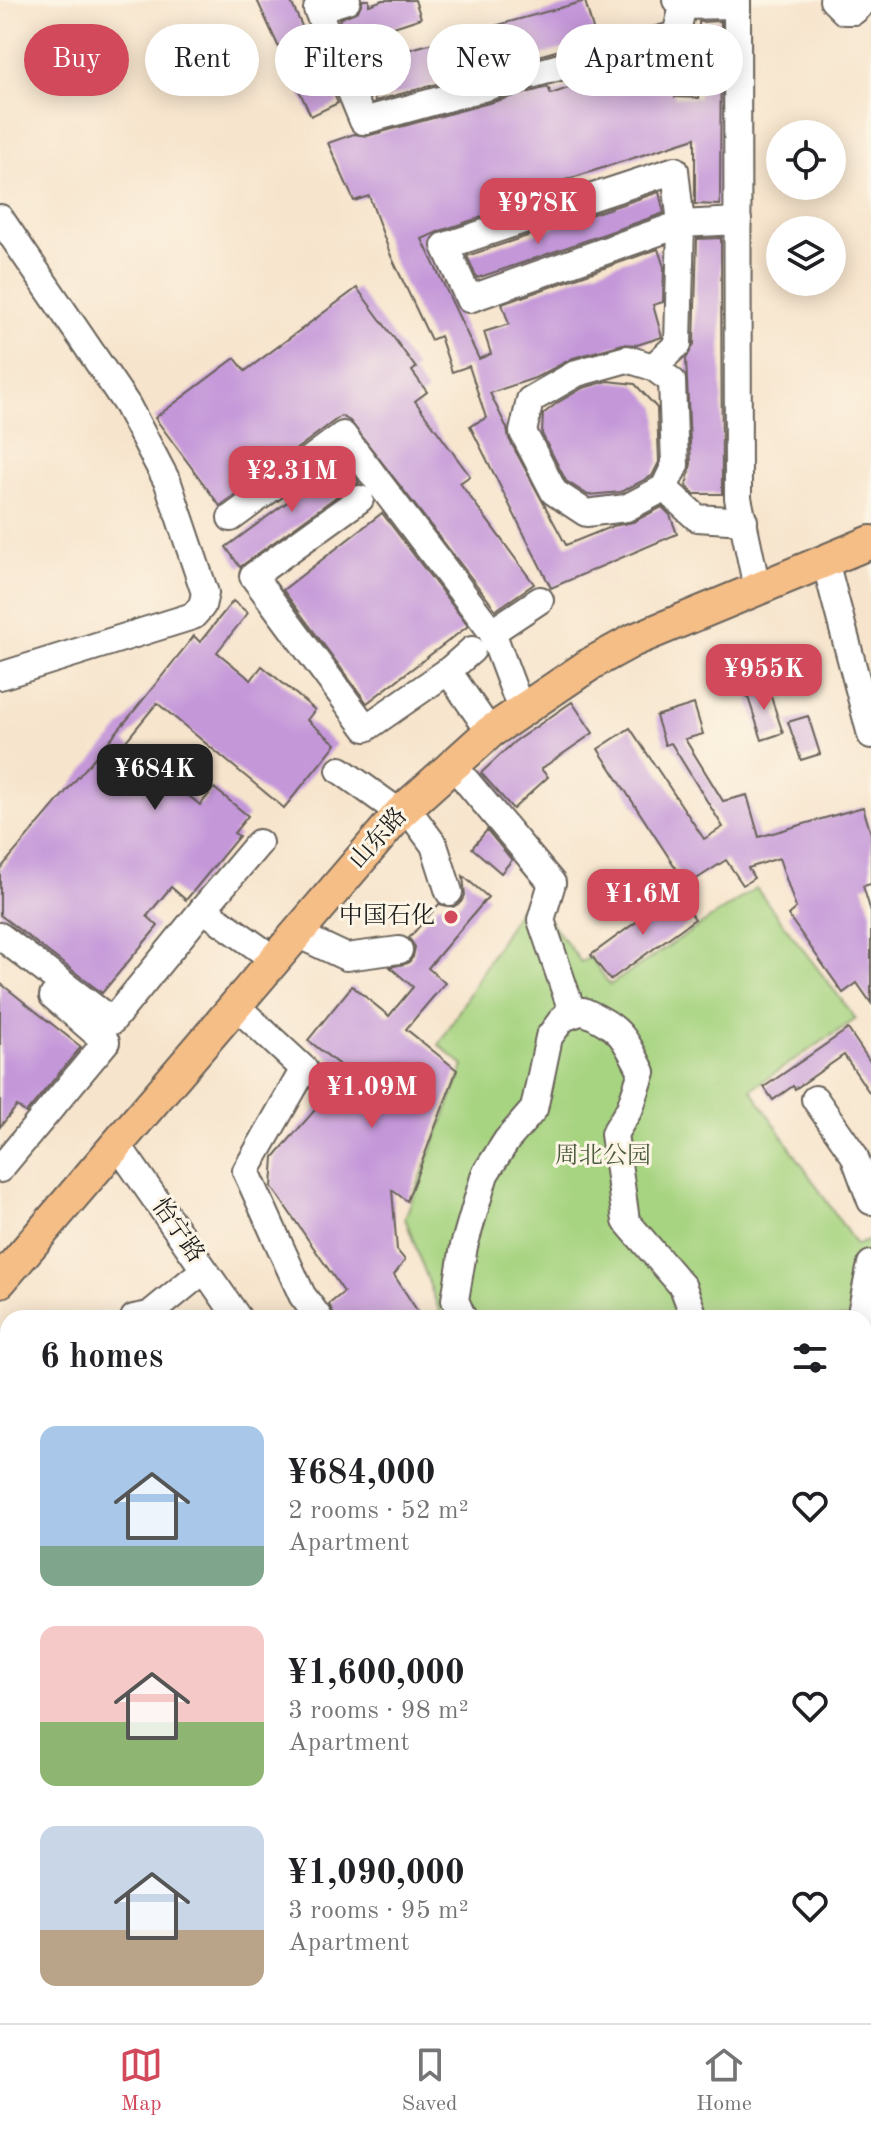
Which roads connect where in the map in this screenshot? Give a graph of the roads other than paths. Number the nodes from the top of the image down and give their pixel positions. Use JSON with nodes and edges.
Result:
{"nodes":[{"id":1,"x":347,"y":0,"type":"edge"},
{"id":2,"x":833,"y":0,"type":"edge"},
{"id":3,"x":866,"y":0,"type":"edge"},
{"id":4,"x":737,"y":2,"type":"edge"},
{"id":5,"x":680,"y":3,"type":"edge"},
{"id":6,"x":0,"y":218,"type":"edge"},
{"id":7,"x":738,"y":221,"type":"junction"},
{"id":8,"x":681,"y":224,"type":"junction"},
{"id":9,"x":8,"y":244,"type":"edge"},
{"id":10,"x":653,"y":367,"type":"junction"},
{"id":11,"x":664,"y":488,"type":"junction"},
{"id":12,"x":360,"y":499,"type":"dead end"},
{"id":13,"x":231,"y":518,"type":"dead end"},
{"id":14,"x":744,"y":521,"type":"junction"},
{"id":15,"x":871,"y":542,"type":"edge"},
{"id":16,"x":825,"y":561,"type":"junction"},
{"id":17,"x":757,"y":588,"type":"junction"},
{"id":18,"x":540,"y":600,"type":"dead end"},
{"id":19,"x":492,"y":632,"type":"junction"},
{"id":20,"x":472,"y":650,"type":"dead end"},
{"id":21,"x":448,"y":671,"type":"junction"},
{"id":22,"x":0,"y":676,"type":"edge"},
{"id":23,"x":522,"y":712,"type":"junction"},
{"id":24,"x":490,"y":732,"type":"junction"},
{"id":25,"x":871,"y":735,"type":"edge"},
{"id":26,"x":453,"y":765,"type":"junction"},
{"id":27,"x":340,"y":770,"type":"dead end"},
{"id":28,"x":403,"y":810,"type":"junction"},
{"id":29,"x":259,"y":843,"type":"dead end"},
{"id":30,"x":449,"y":892,"type":"dead end"},
{"id":31,"x":203,"y":909,"type":"junction"},
{"id":32,"x":297,"y":934,"type":"junction"},
{"id":33,"x":0,"y":936,"type":"edge"},
{"id":34,"x":399,"y":950,"type":"dead end"},
{"id":35,"x":0,"y":952,"type":"edge"},
{"id":36,"x":275,"y":960,"type":"junction"},
{"id":37,"x":236,"y":1006,"type":"junction"},
{"id":38,"x":573,"y":1014,"type":"junction"},
{"id":39,"x":815,"y":1099,"type":"dead end"},
{"id":40,"x":117,"y":1144,"type":"junction"},
{"id":41,"x":0,"y":1169,"type":"edge"},
{"id":42,"x":871,"y":1201,"type":"edge"},
{"id":43,"x":871,"y":1264,"type":"edge"},
{"id":44,"x":204,"y":1270,"type":"junction"},
{"id":45,"x":293,"y":1276,"type":"junction"},
{"id":46,"x":0,"y":1281,"type":"edge"},
{"id":47,"x":154,"y":1310,"type":"edge"},
{"id":48,"x":232,"y":1310,"type":"edge"},
{"id":49,"x":291,"y":1310,"type":"edge"},
{"id":50,"x":313,"y":1310,"type":"edge"},
{"id":51,"x":459,"y":1310,"type":"edge"},
{"id":52,"x":692,"y":1310,"type":"edge"},
{"id":53,"x":862,"y":1310,"type":"edge"}],
"edges":[{"from":1,"to":5,"type":"street"},
{"from":2,"to":3,"type":"street"},
{"from":4,"to":5,"type":"street"},
{"from":4,"to":7,"type":"street"},
{"from":6,"to":9,"type":"street"},
{"from":7,"to":8,"type":"street"},
{"from":7,"to":14,"type":"street"},
{"from":8,"to":8,"type":"street"},
{"from":8,"to":10,"type":"street"},
{"from":9,"to":22,"type":"street"},
{"from":10,"to":11,"type":"street"},
{"from":10,"to":11,"type":"street"},
{"from":11,"to":14,"type":"street"},
{"from":12,"to":21,"type":"street"},
{"from":13,"to":19,"type":"street"},
{"from":14,"to":17,"type":"street"},
{"from":15,"to":16,"type":"main road","name":"山东路"},
{"from":16,"to":17,"type":"main road","name":"山东路"},
{"from":16,"to":25,"type":"street"},
{"from":17,"to":23,"type":"main road","name":"山东路"},
{"from":18,"to":19,"type":"street"},
{"from":19,"to":23,"type":"street"},
{"from":20,"to":21,"type":"street"},
{"from":21,"to":24,"type":"street"},
{"from":23,"to":24,"type":"main road","name":"山东路"},
{"from":24,"to":26,"type":"main road","name":"山东路"},
{"from":26,"to":28,"type":"main road","name":"山东路"},
{"from":26,"to":38,"type":"street"},
{"from":27,"to":28,"type":"street"},
{"from":28,"to":30,"type":"street"},
{"from":28,"to":32,"type":"main road","name":"山东路"},
{"from":29,"to":31,"type":"street"},
{"from":31,"to":33,"type":"street"},
{"from":31,"to":36,"type":"street"},
{"from":32,"to":34,"type":"street"},
{"from":32,"to":36,"type":"main road","name":"山东路"},
{"from":35,"to":41,"type":"street"},
{"from":36,"to":37,"type":"main road","name":"山东路"},
{"from":37,"to":40,"type":"main road","name":"山东路"},
{"from":37,"to":45,"type":"street"},
{"from":38,"to":51,"type":"street"},
{"from":38,"to":52,"type":"street"},
{"from":39,"to":42,"type":"street"},
{"from":40,"to":44,"type":"street","name":"怡宁路"},
{"from":40,"to":46,"type":"main road","name":"山东路"},
{"from":43,"to":53,"type":"street"},
{"from":44,"to":47,"type":"street"},
{"from":44,"to":48,"type":"street","name":"怡宁路"},
{"from":45,"to":49,"type":"street"},
{"from":45,"to":50,"type":"street"}]}
